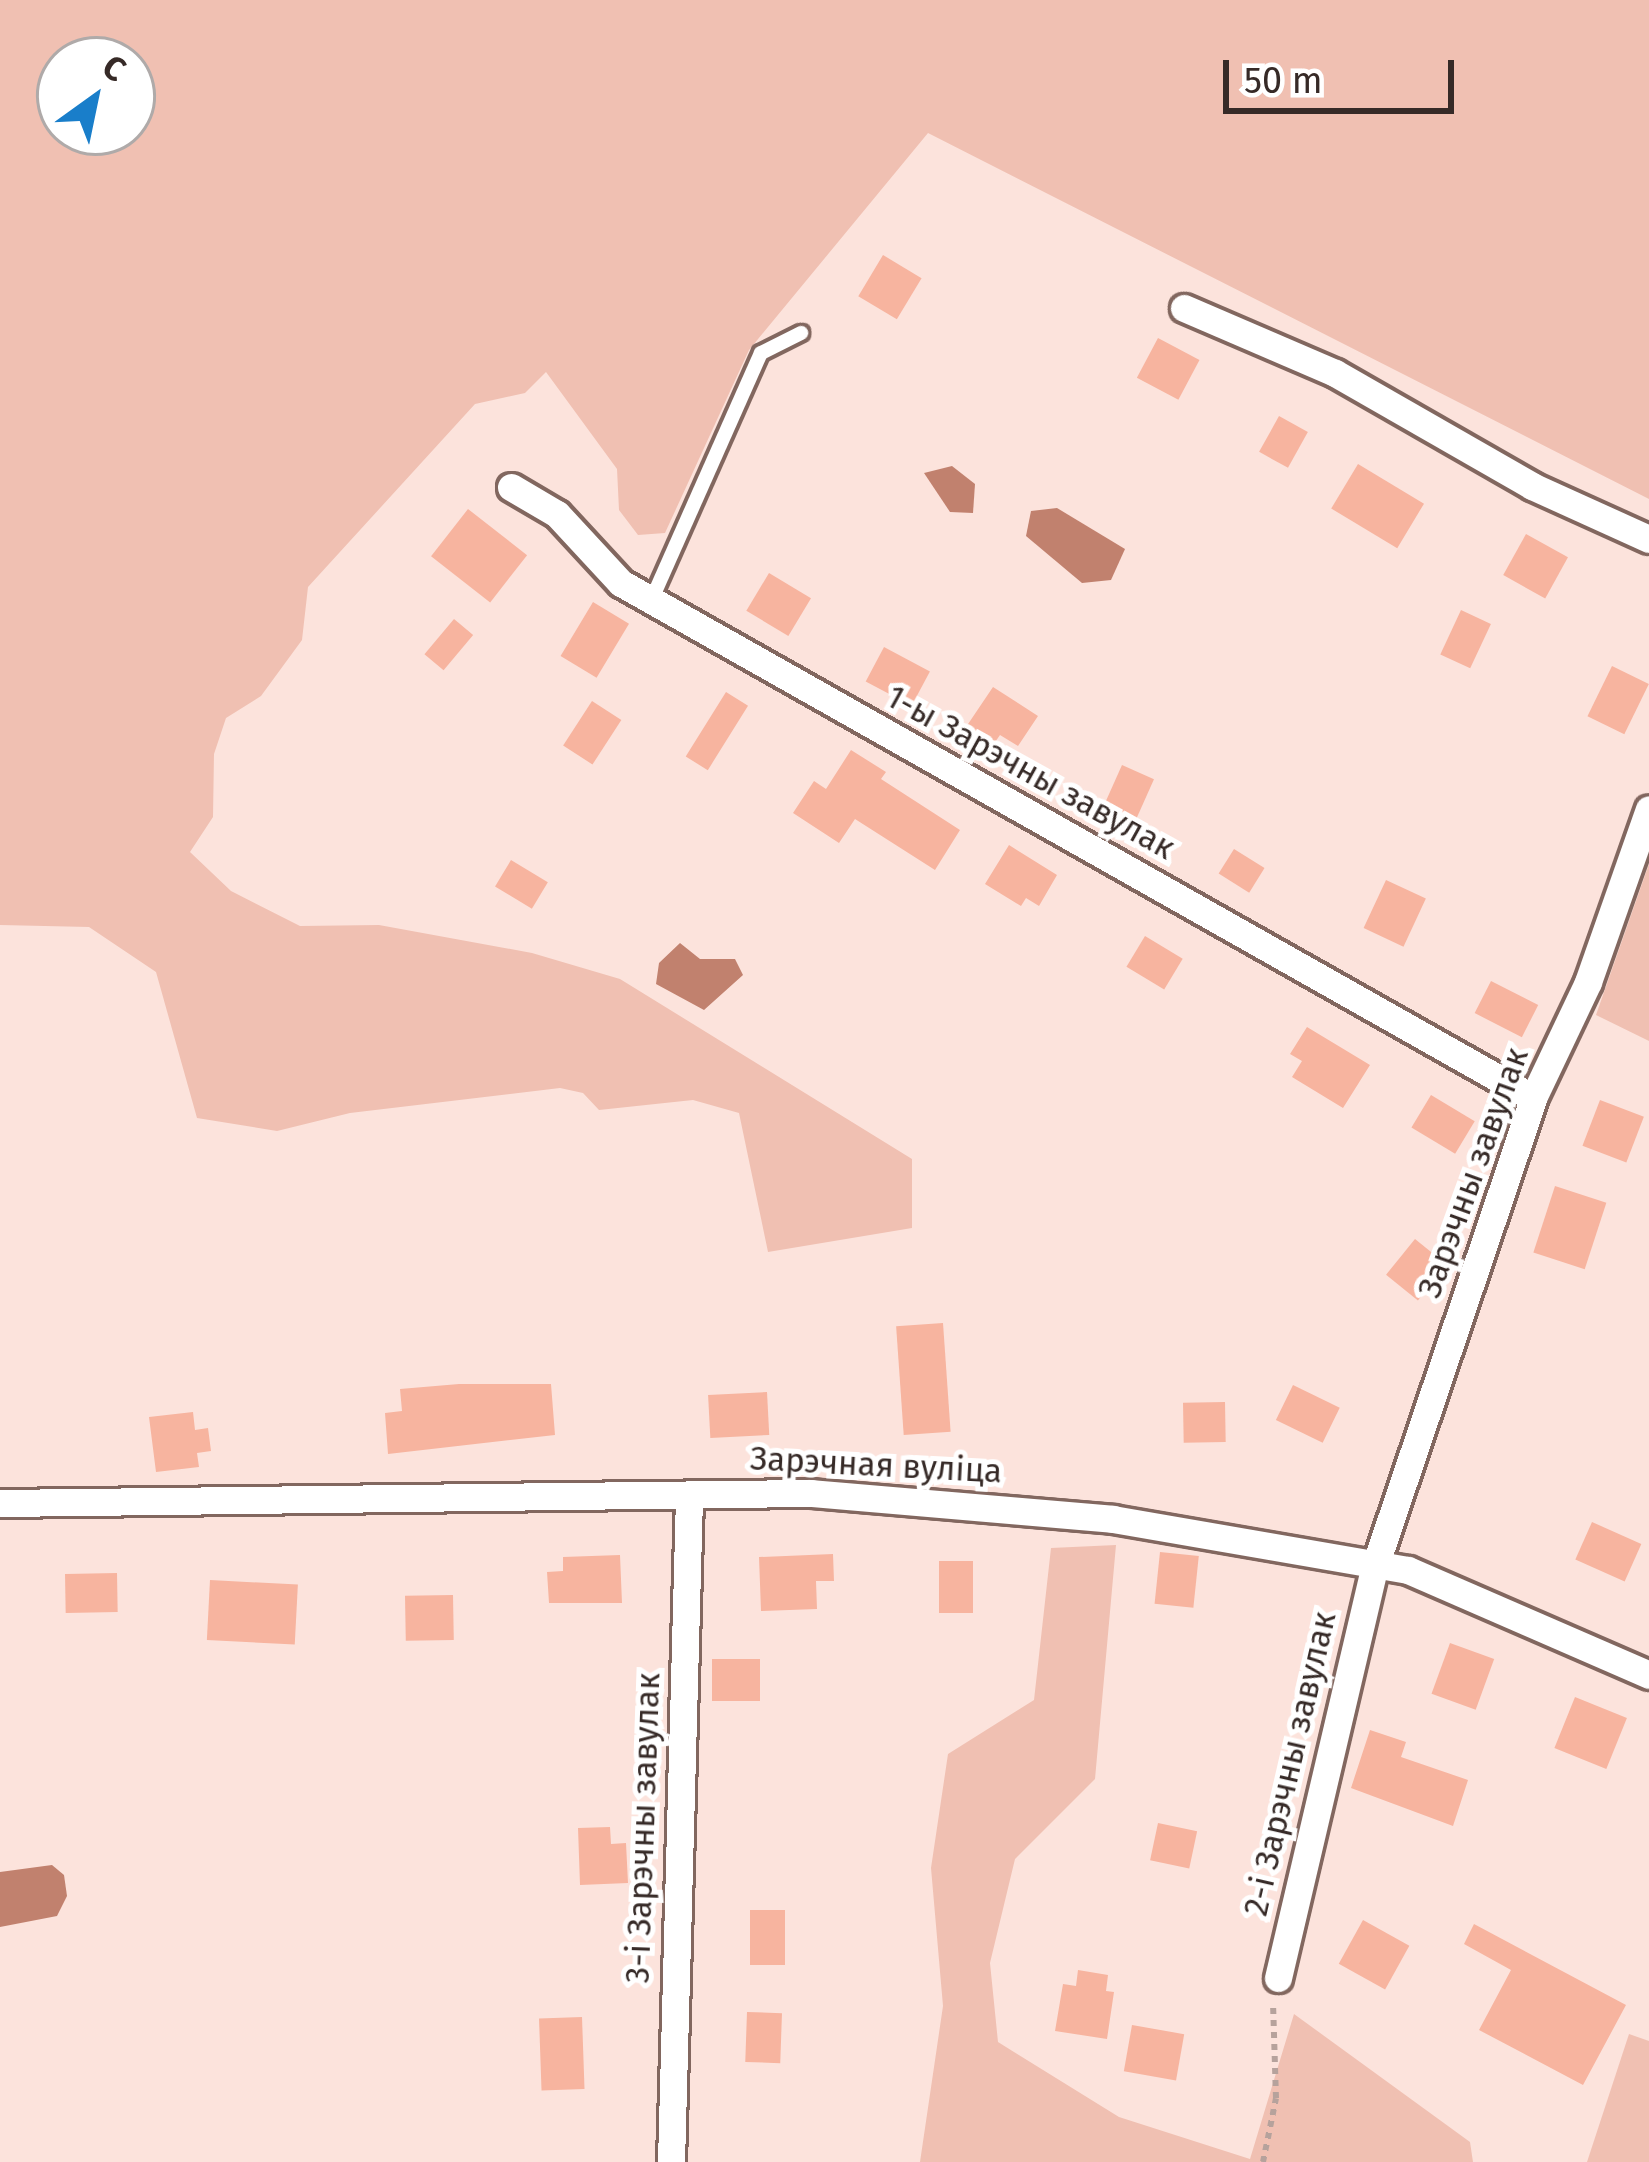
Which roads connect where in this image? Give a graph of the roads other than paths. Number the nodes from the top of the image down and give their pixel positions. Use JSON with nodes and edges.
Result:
{"nodes":[{"id":1,"x":1184,"y":308,"type":"dead end"},
{"id":2,"x":800,"y":334,"type":"dead end"},
{"id":3,"x":511,"y":487,"type":"dead end"},
{"id":4,"x":1649,"y":539,"type":"edge"},
{"id":5,"x":651,"y":601,"type":"junction"},
{"id":6,"x":1649,"y":809,"type":"edge"},
{"id":7,"x":1533,"y":1098,"type":"junction"},
{"id":8,"x":689,"y":1496,"type":"junction"},
{"id":9,"x":0,"y":1503,"type":"edge"},
{"id":10,"x":1375,"y":1566,"type":"junction"},
{"id":11,"x":1649,"y":1676,"type":"edge"},
{"id":12,"x":1278,"y":1978,"type":"road end"},
{"id":13,"x":670,"y":2162,"type":"edge"}],
"edges":[{"from":1,"to":4,"type":"street"},
{"from":2,"to":5,"type":"lane"},
{"from":3,"to":5,"type":"street","name":"1-ы Зарэчны завулак"},
{"from":5,"to":7,"type":"street","name":"1-ы Зарэчны завулак"},
{"from":6,"to":7,"type":"street","name":"Зарэчны завулак"},
{"from":7,"to":10,"type":"street","name":"Зарэчны завулак"},
{"from":8,"to":9,"type":"street","name":"Зарэчная вуліца"},
{"from":8,"to":10,"type":"street","name":"Зарэчная вуліца"},
{"from":8,"to":13,"type":"street","name":"3-і Зарэчны завулак"},
{"from":10,"to":11,"type":"street","name":"Зарэчная вуліца"},
{"from":10,"to":12,"type":"street","name":"2-і Зарэчны завулак"}]}
